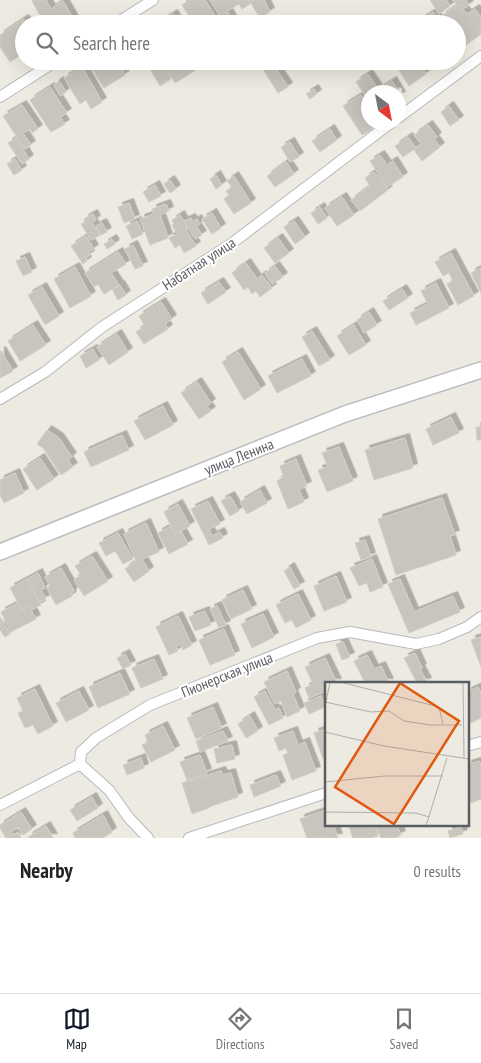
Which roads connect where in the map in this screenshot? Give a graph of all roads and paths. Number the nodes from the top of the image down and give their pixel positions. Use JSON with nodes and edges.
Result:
{"nodes":[{"id":1,"x":152,"y":0,"type":"edge"},
{"id":2,"x":129,"y":15,"type":"edge"},
{"id":3,"x":481,"y":56,"type":"edge"},
{"id":4,"x":466,"y":67,"type":"edge"},
{"id":5,"x":42,"y":70,"type":"edge"},
{"id":6,"x":462,"y":70,"type":"edge"},
{"id":7,"x":0,"y":97,"type":"edge"},
{"id":8,"x":406,"y":112,"type":"edge"},
{"id":9,"x":381,"y":130,"type":"edge"},
{"id":10,"x":481,"y":370,"type":"edge"},
{"id":11,"x":0,"y":399,"type":"edge"},
{"id":12,"x":0,"y":552,"type":"edge"},
{"id":13,"x":481,"y":617,"type":"edge"},
{"id":14,"x":481,"y":742,"type":"edge"},
{"id":15,"x":468,"y":746,"type":"edge"},
{"id":16,"x":80,"y":764,"type":"junction"},
{"id":17,"x":325,"y":793,"type":"edge"},
{"id":18,"x":0,"y":805,"type":"edge"},
{"id":19,"x":148,"y":838,"type":"edge"},
{"id":20,"x":189,"y":838,"type":"edge"}],
"edges":[{"from":1,"to":2,"type":"street"},
{"from":3,"to":4,"type":"street"},
{"from":5,"to":7,"type":"street"},
{"from":6,"to":8,"type":"street"},
{"from":9,"to":11,"type":"street","name":"Набатная улица"},
{"from":10,"to":12,"type":"street","name":"улица Ленина"},
{"from":13,"to":16,"type":"street","name":"Пионерская улица"},
{"from":14,"to":15,"type":"street"},
{"from":16,"to":18,"type":"street"},
{"from":16,"to":19,"type":"street"},
{"from":17,"to":20,"type":"street"}]}
